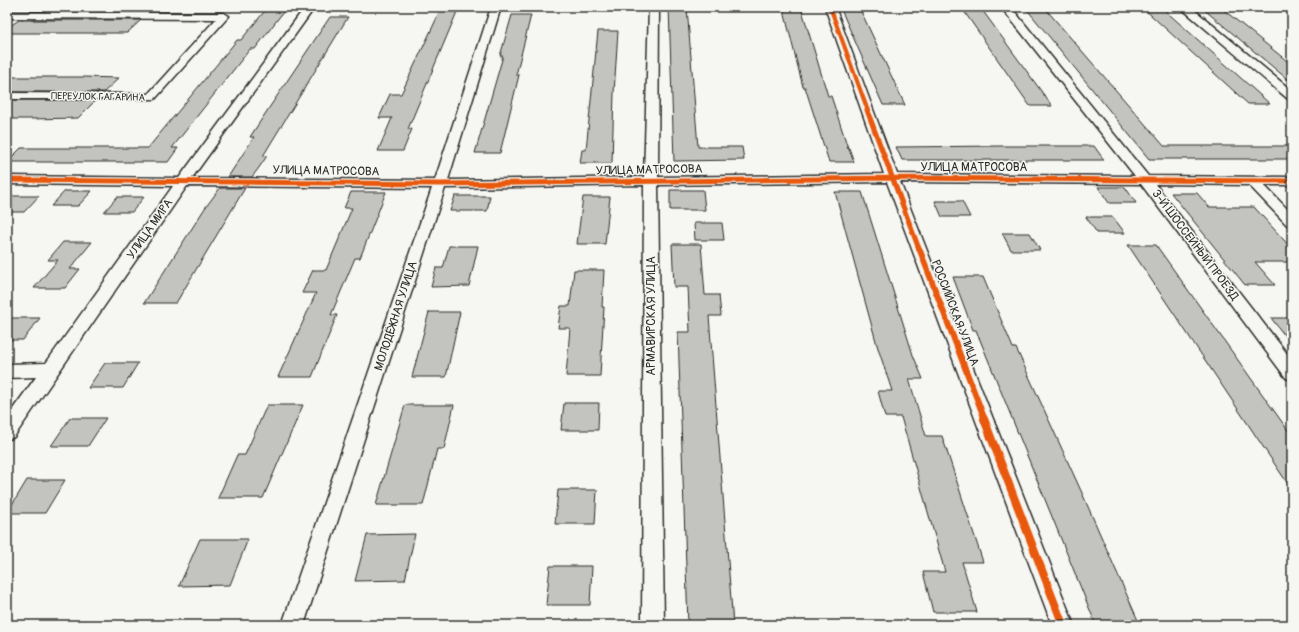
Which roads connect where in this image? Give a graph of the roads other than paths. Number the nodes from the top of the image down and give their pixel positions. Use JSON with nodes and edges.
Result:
{"nodes":[{"id":1,"x":310,"y":7,"type":"edge"},
{"id":2,"x":496,"y":7,"type":"edge"},
{"id":3,"x":654,"y":7,"type":"edge"},
{"id":4,"x":830,"y":7,"type":"edge"},
{"id":5,"x":1006,"y":7,"type":"edge"},
{"id":6,"x":1185,"y":7,"type":"edge"},
{"id":7,"x":7,"y":15,"type":"edge"},
{"id":8,"x":7,"y":96,"type":"edge"},
{"id":9,"x":1292,"y":97,"type":"edge"},
{"id":10,"x":892,"y":178,"type":"junction"},
{"id":11,"x":1144,"y":179,"type":"junction"},
{"id":12,"x":7,"y":180,"type":"edge"},
{"id":13,"x":184,"y":180,"type":"junction"},
{"id":14,"x":1252,"y":180,"type":"junction"},
{"id":15,"x":1292,"y":180,"type":"edge"},
{"id":16,"x":651,"y":181,"type":"junction"},
{"id":17,"x":440,"y":184,"type":"junction"},
{"id":18,"x":1292,"y":222,"type":"edge"},
{"id":19,"x":51,"y":370,"type":"junction"},
{"id":20,"x":7,"y":371,"type":"edge"},
{"id":21,"x":1292,"y":373,"type":"edge"},
{"id":22,"x":7,"y":432,"type":"edge"},
{"id":23,"x":293,"y":625,"type":"edge"},
{"id":24,"x":653,"y":625,"type":"edge"},
{"id":25,"x":1063,"y":625,"type":"edge"}],
"edges":[{"from":1,"to":13,"type":"street","name":"УЛИЦА МИРА"},
{"from":2,"to":17,"type":"street","name":"МОЛОДЁЖНАЯ УЛИЦА"},
{"from":3,"to":16,"type":"street","name":"АРМАВИРСКАЯ УЛИЦА"},
{"from":4,"to":10,"type":"street","name":"РОССИЙСКАЯ УЛИЦА"},
{"from":5,"to":11,"type":"street","name":"3-Й ШОССЕЙНЫЙ ПРОЕЗД"},
{"from":6,"to":9,"type":"street"},
{"from":7,"to":8,"type":"street","name":"ПЕРЕУЛОК ГАГАРИНА"},
{"from":10,"to":11,"type":"street","name":"УЛИЦА МАТРОСОВА"},
{"from":10,"to":16,"type":"street","name":"УЛИЦА МАТРОСОВА"},
{"from":10,"to":25,"type":"street","name":"РОССИЙСКАЯ УЛИЦА"},
{"from":11,"to":14,"type":"street","name":"УЛИЦА МАТРОСОВА"},
{"from":11,"to":21,"type":"street","name":"3-Й ШОССЕЙНЫЙ ПРОЕЗД"},
{"from":12,"to":13,"type":"street","name":"УЛИЦА МАТРОСОВА"},
{"from":13,"to":17,"type":"street","name":"УЛИЦА МАТРОСОВА"},
{"from":13,"to":19,"type":"street","name":"УЛИЦА МИРА"},
{"from":14,"to":15,"type":"street","name":"УЛИЦА МАТРОСОВА"},
{"from":14,"to":18,"type":"street"},
{"from":16,"to":17,"type":"street","name":"УЛИЦА МАТРОСОВА"},
{"from":16,"to":24,"type":"street","name":"АРМАВИРСКАЯ УЛИЦА"},
{"from":17,"to":23,"type":"street","name":"МОЛОДЁЖНАЯ УЛИЦА"},
{"from":19,"to":20,"type":"street"},
{"from":19,"to":22,"type":"street","name":"УЛИЦА МИРА"}]}
